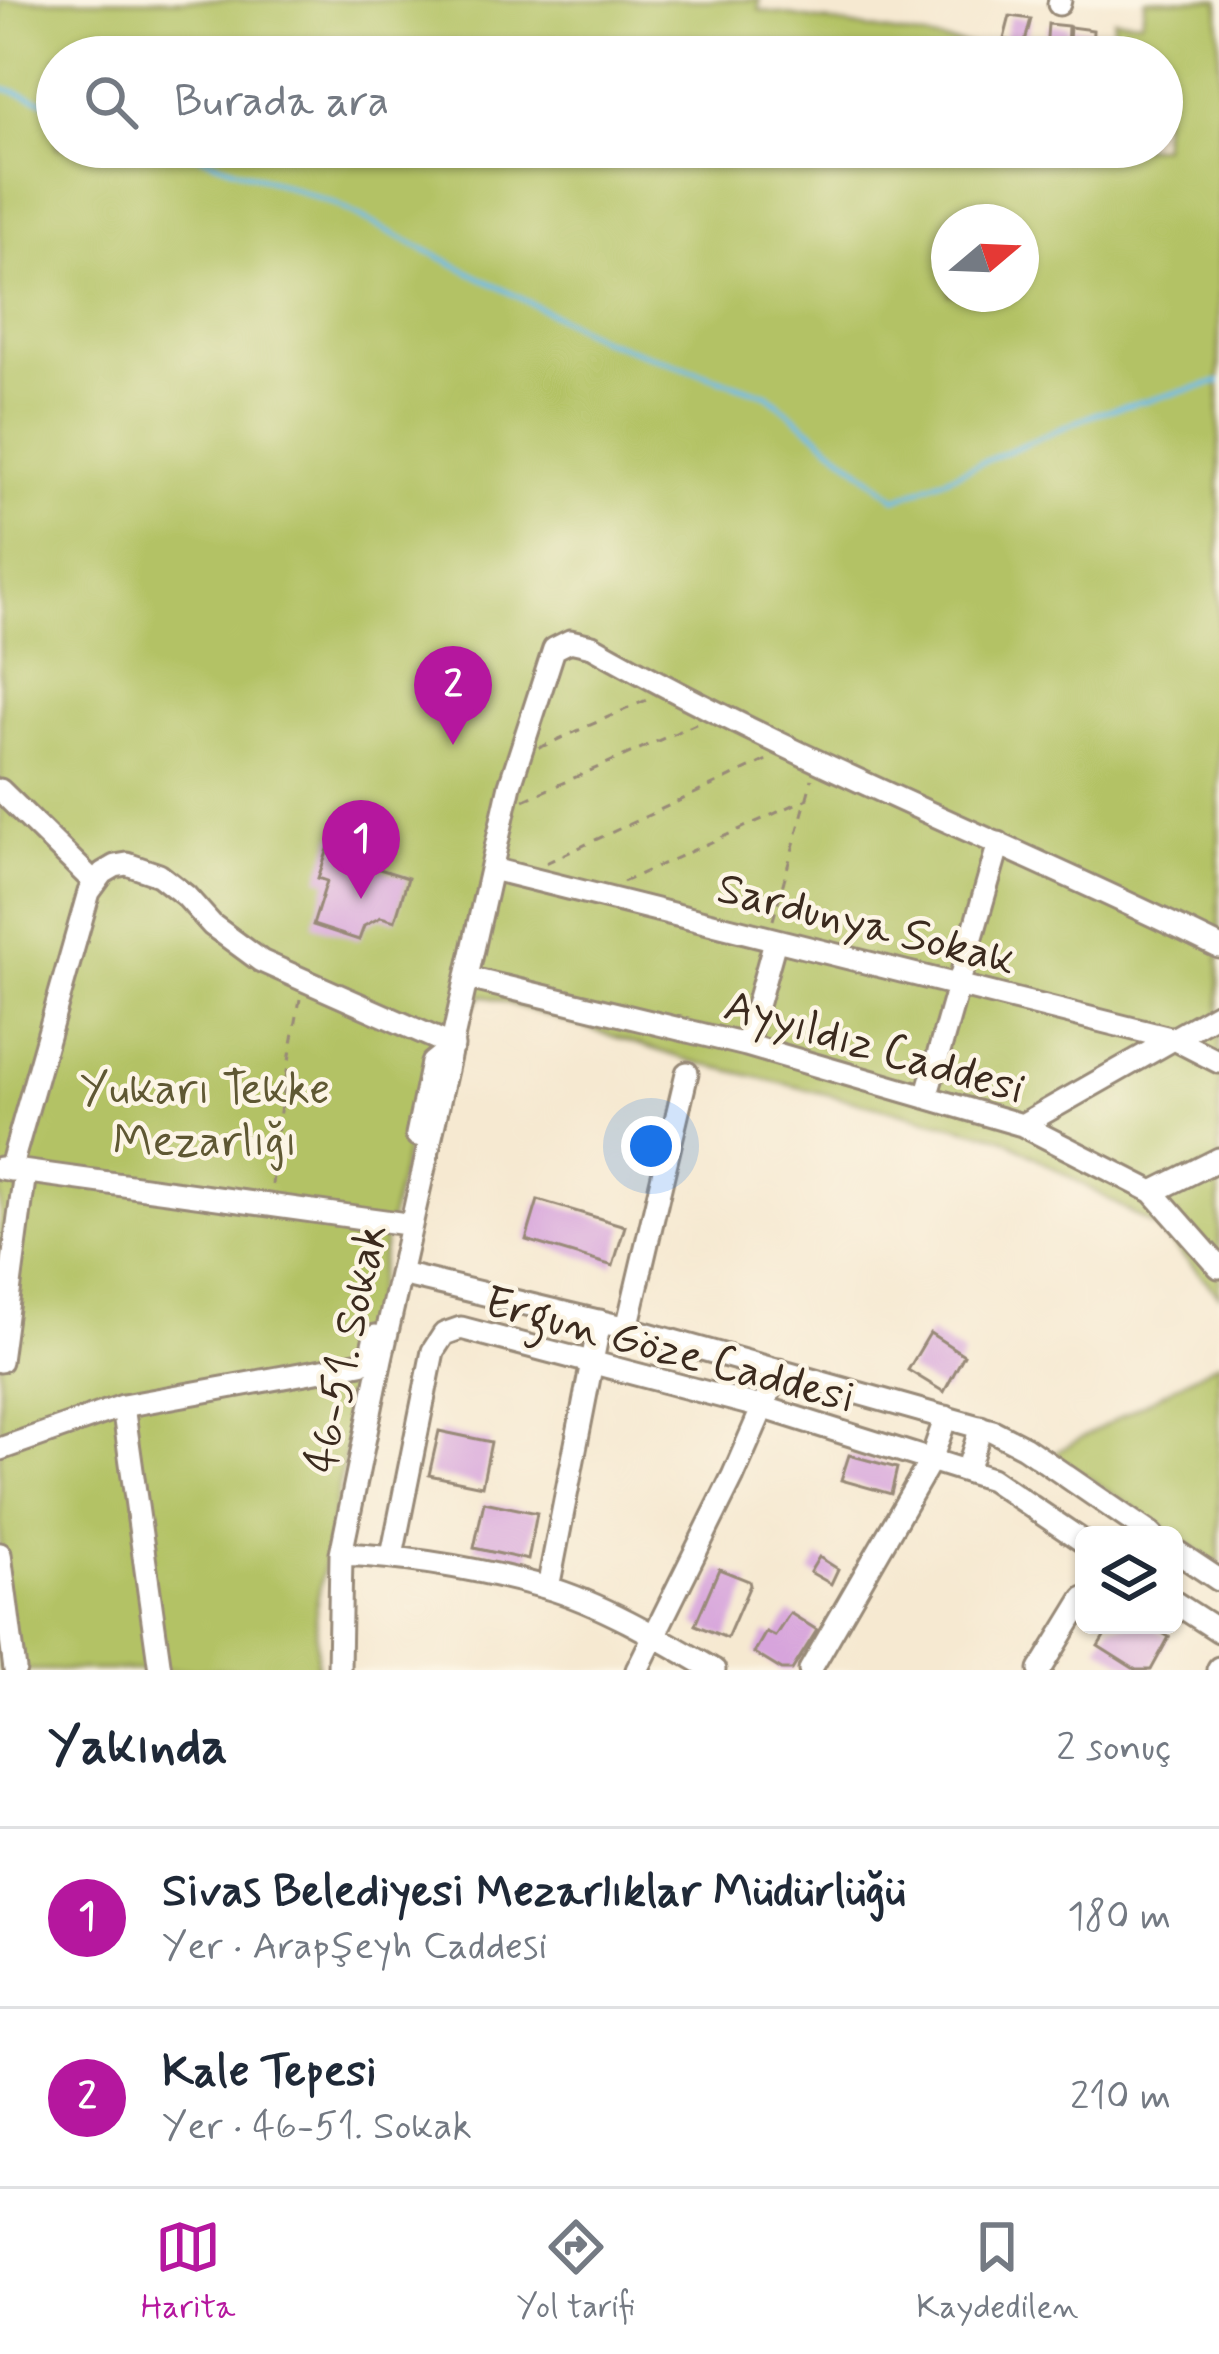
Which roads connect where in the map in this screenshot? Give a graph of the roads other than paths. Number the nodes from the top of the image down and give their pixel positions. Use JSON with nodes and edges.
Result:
{"nodes":[{"id":1,"x":0,"y":790,"type":"edge"},
{"id":2,"x":999,"y":843,"type":"junction"},
{"id":3,"x":492,"y":869,"type":"junction"},
{"id":4,"x":95,"y":883,"type":"junction"},
{"id":5,"x":771,"y":940,"type":"junction"},
{"id":6,"x":1219,"y":947,"type":"edge"},
{"id":7,"x":468,"y":978,"type":"junction"},
{"id":8,"x":959,"y":982,"type":"junction"},
{"id":9,"x":1219,"y":1013,"type":"edge"},
{"id":10,"x":1174,"y":1039,"type":"junction"},
{"id":11,"x":453,"y":1046,"type":"junction"},
{"id":12,"x":746,"y":1046,"type":"junction"},
{"id":13,"x":1219,"y":1062,"type":"edge"},
{"id":14,"x":687,"y":1073,"type":"dead end"},
{"id":15,"x":927,"y":1094,"type":"junction"},
{"id":16,"x":1022,"y":1124,"type":"junction"},
{"id":17,"x":1219,"y":1159,"type":"edge"},
{"id":18,"x":12,"y":1170,"type":"edge"},
{"id":19,"x":1153,"y":1192,"type":"junction"},
{"id":20,"x":399,"y":1223,"type":"junction"},
{"id":21,"x":1219,"y":1267,"type":"edge"},
{"id":22,"x":401,"y":1274,"type":"junction"},
{"id":23,"x":600,"y":1321,"type":"junction"},
{"id":24,"x":627,"y":1328,"type":"junction"},
{"id":25,"x":0,"y":1361,"type":"edge"},
{"id":26,"x":593,"y":1361,"type":"junction"},
{"id":27,"x":779,"y":1370,"type":"junction"},
{"id":28,"x":123,"y":1406,"type":"junction"},
{"id":29,"x":765,"y":1408,"type":"junction"},
{"id":30,"x":946,"y":1417,"type":"junction"},
{"id":31,"x":981,"y":1427,"type":"junction"},
{"id":32,"x":0,"y":1450,"type":"edge"},
{"id":33,"x":931,"y":1460,"type":"junction"},
{"id":34,"x":967,"y":1471,"type":"junction"},
{"id":35,"x":1125,"y":1526,"type":"edge"},
{"id":36,"x":1075,"y":1536,"type":"edge"},
{"id":37,"x":341,"y":1553,"type":"junction"},
{"id":38,"x":0,"y":1554,"type":"edge"},
{"id":39,"x":392,"y":1556,"type":"junction"},
{"id":40,"x":1183,"y":1556,"type":"edge"},
{"id":41,"x":1219,"y":1580,"type":"edge"},
{"id":42,"x":548,"y":1588,"type":"junction"},
{"id":43,"x":1183,"y":1608,"type":"edge"},
{"id":44,"x":1075,"y":1613,"type":"edge"},
{"id":45,"x":1219,"y":1631,"type":"edge"},
{"id":46,"x":654,"y":1635,"type":"junction"},
{"id":47,"x":814,"y":1669,"type":"edge"},
{"id":48,"x":14,"y":1670,"type":"edge"},
{"id":49,"x":160,"y":1670,"type":"edge"},
{"id":50,"x":340,"y":1670,"type":"edge"},
{"id":51,"x":637,"y":1670,"type":"edge"},
{"id":52,"x":713,"y":1670,"type":"edge"},
{"id":53,"x":1040,"y":1670,"type":"edge"}],
"edges":[{"from":1,"to":4,"type":"street"},
{"from":2,"to":3,"type":"street","name":"46-51. Sokak"},
{"from":2,"to":6,"type":"street"},
{"from":2,"to":8,"type":"street"},
{"from":3,"to":5,"type":"street","name":"Sardunya Sokak"},
{"from":3,"to":7,"type":"street","name":"46-51. Sokak"},
{"from":4,"to":11,"type":"street"},
{"from":4,"to":18,"type":"street"},
{"from":5,"to":8,"type":"street","name":"Sardunya Sokak"},
{"from":5,"to":12,"type":"street"},
{"from":7,"to":11,"type":"street","name":"46-51. Sokak"},
{"from":7,"to":12,"type":"street","name":"Ayyıldız Caddesi"},
{"from":8,"to":10,"type":"street","name":"Sardunya Sokak"},
{"from":8,"to":15,"type":"street"},
{"from":9,"to":10,"type":"street"},
{"from":10,"to":13,"type":"street","name":"Sardunya Sokak"},
{"from":10,"to":16,"type":"street"},
{"from":11,"to":20,"type":"street","name":"46-51. Sokak"},
{"from":11,"to":22,"type":"street","name":"46-51. Sokak"},
{"from":12,"to":15,"type":"street","name":"Ayyıldız Caddesi"},
{"from":14,"to":24,"type":"street"},
{"from":15,"to":16,"type":"street","name":"Ayyıldız Caddesi"},
{"from":16,"to":19,"type":"street","name":"Ayyıldız Caddesi"},
{"from":17,"to":19,"type":"street"},
{"from":18,"to":20,"type":"street"},
{"from":18,"to":25,"type":"street"},
{"from":19,"to":21,"type":"street","name":"Ayyıldız Caddesi"},
{"from":20,"to":28,"type":"street","name":"46-51. Sokak"},
{"from":22,"to":23,"type":"street","name":"Ergun Göze Caddesi"},
{"from":22,"to":37,"type":"street","name":"46-51. Sokak"},
{"from":23,"to":24,"type":"street","name":"Ergun Göze Caddesi"},
{"from":23,"to":26,"type":"street"},
{"from":24,"to":27,"type":"street","name":"Ergun Göze Caddesi"},
{"from":26,"to":29,"type":"street","name":"Ergun Göze Caddesi"},
{"from":26,"to":39,"type":"street","name":"Ergun Göze Caddesi"},
{"from":26,"to":42,"type":"street"},
{"from":27,"to":29,"type":"street"},
{"from":27,"to":30,"type":"street","name":"Ergun Göze Caddesi"},
{"from":28,"to":32,"type":"street"},
{"from":28,"to":49,"type":"street"},
{"from":29,"to":33,"type":"street","name":"Ergun Göze Caddesi"},
{"from":29,"to":46,"type":"street"},
{"from":30,"to":31,"type":"street","name":"Ergun Göze Caddesi"},
{"from":30,"to":33,"type":"street"},
{"from":31,"to":34,"type":"street"},
{"from":31,"to":35,"type":"street","name":"Ergun Göze Caddesi"},
{"from":33,"to":34,"type":"street","name":"Ergun Göze Caddesi"},
{"from":33,"to":47,"type":"street"},
{"from":34,"to":36,"type":"street","name":"Ergun Göze Caddesi"},
{"from":37,"to":39,"type":"street"},
{"from":37,"to":50,"type":"street","name":"46-51. Sokak"},
{"from":38,"to":48,"type":"street"},
{"from":39,"to":42,"type":"street"},
{"from":40,"to":41,"type":"street"},
{"from":42,"to":46,"type":"street"},
{"from":43,"to":45,"type":"street"},
{"from":44,"to":53,"type":"street"},
{"from":46,"to":51,"type":"street"},
{"from":46,"to":52,"type":"street"}]}
